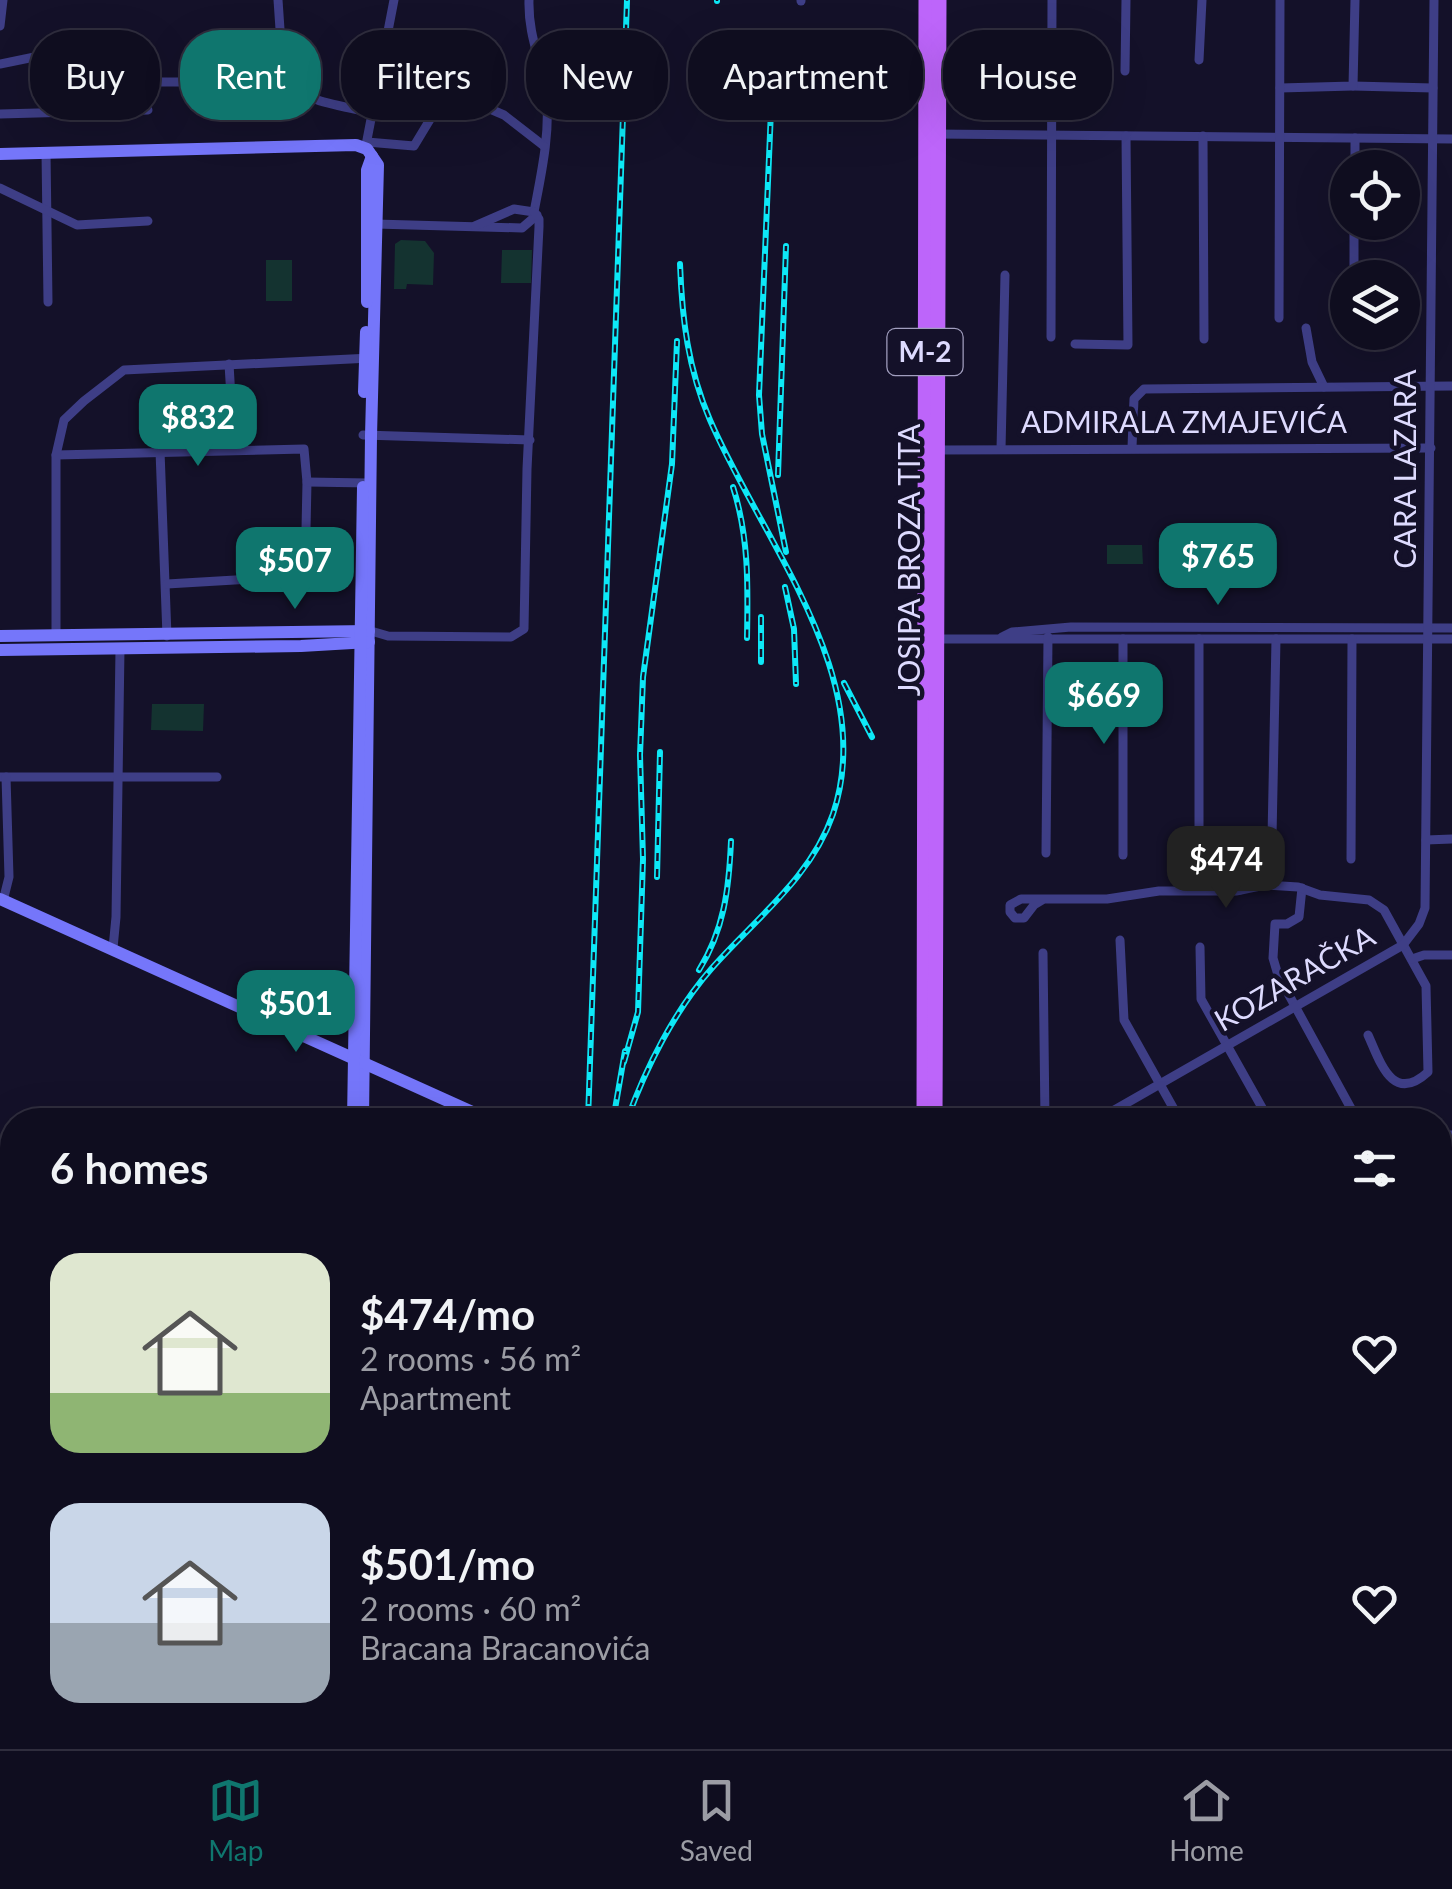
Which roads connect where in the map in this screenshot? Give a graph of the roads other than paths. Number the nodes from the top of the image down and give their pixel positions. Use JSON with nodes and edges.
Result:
{"nodes":[{"id":1,"x":3,"y":0,"type":"edge"},
{"id":2,"x":278,"y":0,"type":"edge"},
{"id":3,"x":394,"y":0,"type":"edge"},
{"id":4,"x":529,"y":0,"type":"edge"},
{"id":5,"x":926,"y":0,"type":"edge"},
{"id":6,"x":940,"y":0,"type":"edge"},
{"id":7,"x":1052,"y":0,"type":"edge"},
{"id":8,"x":1126,"y":0,"type":"edge"},
{"id":9,"x":1202,"y":0,"type":"edge"},
{"id":10,"x":1280,"y":0,"type":"edge"},
{"id":11,"x":1355,"y":0,"type":"edge"},
{"id":12,"x":1434,"y":0,"type":"edge"},
{"id":13,"x":0,"y":26,"type":"edge"},
{"id":14,"x":390,"y":30,"type":"edge"},
{"id":15,"x":1199,"y":60,"type":"dead end"},
{"id":16,"x":0,"y":64,"type":"edge"},
{"id":17,"x":1125,"y":71,"type":"dead end"},
{"id":18,"x":180,"y":83,"type":"edge"},
{"id":19,"x":1353,"y":86,"type":"junction"},
{"id":20,"x":1280,"y":88,"type":"junction"},
{"id":21,"x":1433,"y":88,"type":"junction"},
{"id":22,"x":341,"y":106,"type":"edge"},
{"id":23,"x":30,"y":113,"type":"edge"},
{"id":24,"x":0,"y":114,"type":"edge"},
{"id":25,"x":372,"y":120,"type":"edge"},
{"id":26,"x":932,"y":134,"type":"junction"},
{"id":27,"x":1052,"y":135,"type":"junction"},
{"id":28,"x":1126,"y":136,"type":"junction"},
{"id":29,"x":1202,"y":136,"type":"junction"},
{"id":30,"x":1280,"y":137,"type":"junction"},
{"id":31,"x":1355,"y":138,"type":"junction"},
{"id":32,"x":1432,"y":139,"type":"junction"},
{"id":33,"x":1452,"y":140,"type":"edge"},
{"id":34,"x":544,"y":146,"type":"junction"},
{"id":35,"x":368,"y":148,"type":"junction"},
{"id":36,"x":1355,"y":150,"type":"edge"},
{"id":37,"x":46,"y":152,"type":"junction"},
{"id":38,"x":0,"y":154,"type":"edge"},
{"id":39,"x":0,"y":188,"type":"edge"},
{"id":40,"x":45,"y":210,"type":"junction"},
{"id":41,"x":535,"y":213,"type":"junction"},
{"id":42,"x":148,"y":221,"type":"dead end"},
{"id":43,"x":373,"y":224,"type":"junction"},
{"id":44,"x":474,"y":226,"type":"junction"},
{"id":45,"x":522,"y":228,"type":"junction"},
{"id":46,"x":539,"y":240,"type":"junction"},
{"id":47,"x":1005,"y":275,"type":"dead end"},
{"id":48,"x":48,"y":302,"type":"dead end"},
{"id":49,"x":1279,"y":318,"type":"dead end"},
{"id":50,"x":1306,"y":328,"type":"dead end"},
{"id":51,"x":1050,"y":337,"type":"dead end"},
{"id":52,"x":1204,"y":339,"type":"dead end"},
{"id":53,"x":1075,"y":344,"type":"dead end"},
{"id":54,"x":369,"y":358,"type":"junction"},
{"id":55,"x":229,"y":364,"type":"junction"},
{"id":56,"x":1452,"y":386,"type":"edge"},
{"id":57,"x":1324,"y":387,"type":"junction"},
{"id":58,"x":1432,"y":387,"type":"junction"},
{"id":59,"x":368,"y":436,"type":"junction"},
{"id":60,"x":530,"y":440,"type":"junction"},
{"id":61,"x":1132,"y":447,"type":"junction"},
{"id":62,"x":234,"y":448,"type":"junction"},
{"id":63,"x":1431,"y":448,"type":"junction"},
{"id":64,"x":1001,"y":449,"type":"junction"},
{"id":65,"x":938,"y":450,"type":"junction"},
{"id":66,"x":160,"y":451,"type":"junction"},
{"id":67,"x":56,"y":454,"type":"junction"},
{"id":68,"x":307,"y":482,"type":"junction"},
{"id":69,"x":368,"y":483,"type":"junction"},
{"id":70,"x":167,"y":584,"type":"junction"},
{"id":71,"x":1430,"y":628,"type":"junction"},
{"id":72,"x":1452,"y":628,"type":"edge"},
{"id":73,"x":1048,"y":634,"type":"junction"},
{"id":74,"x":0,"y":636,"type":"edge"},
{"id":75,"x":56,"y":636,"type":"junction"},
{"id":76,"x":366,"y":637,"type":"junction"},
{"id":77,"x":931,"y":639,"type":"junction"},
{"id":78,"x":1123,"y":639,"type":"junction"},
{"id":79,"x":1199,"y":639,"type":"junction"},
{"id":80,"x":1276,"y":639,"type":"junction"},
{"id":81,"x":1352,"y":639,"type":"junction"},
{"id":82,"x":1430,"y":639,"type":"junction"},
{"id":83,"x":1452,"y":639,"type":"edge"},
{"id":84,"x":168,"y":641,"type":"junction"},
{"id":85,"x":120,"y":649,"type":"junction"},
{"id":86,"x":0,"y":650,"type":"edge"},
{"id":87,"x":116,"y":776,"type":"junction"},
{"id":88,"x":3,"y":777,"type":"edge"},
{"id":89,"x":218,"y":778,"type":"dead end"},
{"id":90,"x":1452,"y":839,"type":"edge"},
{"id":91,"x":1426,"y":840,"type":"junction"},
{"id":92,"x":1240,"y":852,"type":"junction"},
{"id":93,"x":1046,"y":853,"type":"dead end"},
{"id":94,"x":1123,"y":855,"type":"dead end"},
{"id":95,"x":1351,"y":859,"type":"dead end"},
{"id":96,"x":1302,"y":888,"type":"junction"},
{"id":97,"x":1240,"y":890,"type":"junction"},
{"id":98,"x":930,"y":892,"type":"junction"},
{"id":99,"x":1044,"y":899,"type":"dead end"},
{"id":100,"x":2,"y":900,"type":"edge"},
{"id":101,"x":1419,"y":924,"type":"junction"},
{"id":102,"x":1394,"y":928,"type":"junction"},
{"id":103,"x":1120,"y":940,"type":"dead end"},
{"id":104,"x":1403,"y":945,"type":"junction"},
{"id":105,"x":1200,"y":947,"type":"dead end"},
{"id":106,"x":113,"y":948,"type":"junction"},
{"id":107,"x":1043,"y":952,"type":"dead end"},
{"id":108,"x":1452,"y":956,"type":"edge"},
{"id":109,"x":1412,"y":959,"type":"junction"},
{"id":110,"x":1294,"y":1009,"type":"junction"},
{"id":111,"x":1368,"y":1035,"type":"dead end"},
{"id":112,"x":1228,"y":1048,"type":"junction"},
{"id":113,"x":359,"y":1061,"type":"junction"},
{"id":114,"x":1161,"y":1086,"type":"junction"},
{"id":115,"x":355,"y":1108,"type":"edge"},
{"id":116,"x":362,"y":1108,"type":"edge"},
{"id":117,"x":463,"y":1108,"type":"edge"},
{"id":118,"x":924,"y":1108,"type":"edge"},
{"id":119,"x":934,"y":1108,"type":"edge"},
{"id":120,"x":1044,"y":1108,"type":"edge"},
{"id":121,"x":1120,"y":1108,"type":"edge"},
{"id":122,"x":1173,"y":1108,"type":"edge"},
{"id":123,"x":1263,"y":1108,"type":"edge"},
{"id":124,"x":1351,"y":1108,"type":"edge"}],
"edges":[{"from":1,"to":13,"type":"street"},
{"from":2,"to":22,"type":"street"},
{"from":3,"to":14,"type":"street"},
{"from":4,"to":34,"type":"street"},
{"from":5,"to":26,"type":"main road","name":"JOSIPA BROZA TITA","number":"M-2"},
{"from":6,"to":26,"type":"main road","name":"JOSIPA BROZA TITA","number":"M-2"},
{"from":7,"to":27,"type":"street"},
{"from":8,"to":17,"type":"street"},
{"from":9,"to":15,"type":"street"},
{"from":10,"to":20,"type":"street"},
{"from":11,"to":19,"type":"street"},
{"from":12,"to":21,"type":"street","name":"CARA LAZARA"},
{"from":16,"to":18,"type":"street"},
{"from":19,"to":20,"type":"street"},
{"from":19,"to":21,"type":"street"},
{"from":20,"to":30,"type":"street"},
{"from":21,"to":32,"type":"street","name":"CARA LAZARA"},
{"from":23,"to":24,"type":"street"},
{"from":25,"to":35,"type":"street"},
{"from":26,"to":27,"type":"street"},
{"from":26,"to":65,"type":"main road","name":"JOSIPA BROZA TITA","number":"M-2"},
{"from":26,"to":77,"type":"main road","name":"JOSIPA BROZA TITA","number":"M-2"},
{"from":27,"to":28,"type":"street"},
{"from":27,"to":51,"type":"street"},
{"from":28,"to":29,"type":"street"},
{"from":28,"to":53,"type":"street"},
{"from":29,"to":30,"type":"street"},
{"from":29,"to":52,"type":"street"},
{"from":30,"to":31,"type":"street"},
{"from":30,"to":49,"type":"street"},
{"from":31,"to":32,"type":"street"},
{"from":31,"to":36,"type":"street"},
{"from":32,"to":33,"type":"street"},
{"from":32,"to":58,"type":"street","name":"CARA LAZARA"},
{"from":34,"to":35,"type":"street"},
{"from":34,"to":41,"type":"street"},
{"from":35,"to":37,"type":"street"},
{"from":35,"to":43,"type":"street"},
{"from":37,"to":38,"type":"street"},
{"from":37,"to":40,"type":"street"},
{"from":39,"to":40,"type":"street"},
{"from":40,"to":42,"type":"street"},
{"from":40,"to":48,"type":"street"},
{"from":41,"to":44,"type":"street"},
{"from":41,"to":45,"type":"street"},
{"from":41,"to":46,"type":"street"},
{"from":43,"to":44,"type":"street"},
{"from":43,"to":54,"type":"street"},
{"from":44,"to":45,"type":"street"},
{"from":45,"to":46,"type":"street"},
{"from":46,"to":60,"type":"street"},
{"from":47,"to":64,"type":"street"},
{"from":50,"to":57,"type":"street"},
{"from":54,"to":55,"type":"street"},
{"from":54,"to":59,"type":"street"},
{"from":55,"to":62,"type":"street"},
{"from":55,"to":67,"type":"street"},
{"from":56,"to":58,"type":"street"},
{"from":57,"to":58,"type":"street"},
{"from":57,"to":61,"type":"street"},
{"from":58,"to":63,"type":"street","name":"CARA LAZARA"},
{"from":59,"to":60,"type":"street"},
{"from":59,"to":69,"type":"street"},
{"from":60,"to":76,"type":"street"},
{"from":61,"to":63,"type":"street","name":"ADMIRALA ZMAJEVIĆA"},
{"from":61,"to":64,"type":"street","name":"ADMIRALA ZMAJEVIĆA"},
{"from":62,"to":66,"type":"street"},
{"from":62,"to":68,"type":"street"},
{"from":63,"to":71,"type":"street","name":"CARA LAZARA"},
{"from":64,"to":65,"type":"street","name":"ADMIRALA ZMAJEVIĆA"},
{"from":65,"to":77,"type":"main road","name":"JOSIPA BROZA TITA","number":"M-2"},
{"from":66,"to":67,"type":"street"},
{"from":66,"to":70,"type":"street"},
{"from":67,"to":75,"type":"street"},
{"from":68,"to":69,"type":"street"},
{"from":68,"to":70,"type":"street"},
{"from":69,"to":76,"type":"street"},
{"from":70,"to":84,"type":"street"},
{"from":71,"to":72,"type":"street"},
{"from":71,"to":73,"type":"street"},
{"from":71,"to":82,"type":"street","name":"CARA LAZARA"},
{"from":73,"to":77,"type":"street"},
{"from":73,"to":78,"type":"street"},
{"from":73,"to":93,"type":"street"},
{"from":74,"to":75,"type":"street"},
{"from":75,"to":84,"type":"street"},
{"from":76,"to":84,"type":"street"},
{"from":76,"to":113,"type":"street"},
{"from":77,"to":98,"type":"main road","name":"JOSIPA BROZA TITA","number":"M-2"},
{"from":78,"to":79,"type":"street"},
{"from":78,"to":94,"type":"street"},
{"from":79,"to":80,"type":"street"},
{"from":79,"to":92,"type":"street"},
{"from":80,"to":81,"type":"street"},
{"from":80,"to":92,"type":"street"},
{"from":81,"to":82,"type":"street"},
{"from":81,"to":95,"type":"street"},
{"from":82,"to":83,"type":"street"},
{"from":82,"to":91,"type":"street","name":"KOZARAČKA"},
{"from":84,"to":85,"type":"street"},
{"from":85,"to":86,"type":"street"},
{"from":85,"to":87,"type":"street"},
{"from":87,"to":88,"type":"street"},
{"from":87,"to":89,"type":"street"},
{"from":87,"to":106,"type":"street"},
{"from":88,"to":100,"type":"street"},
{"from":90,"to":91,"type":"street"},
{"from":91,"to":101,"type":"street","name":"KOZARAČKA"},
{"from":92,"to":97,"type":"street"},
{"from":96,"to":97,"type":"street"},
{"from":96,"to":102,"type":"street"},
{"from":96,"to":110,"type":"street"},
{"from":97,"to":99,"type":"street"},
{"from":98,"to":118,"type":"main road","name":"JOSIPA BROZA TITA","number":"M-2"},
{"from":98,"to":119,"type":"main road","name":"JOSIPA BROZA TITA","number":"M-2"},
{"from":100,"to":106,"type":"street"},
{"from":101,"to":102,"type":"street"},
{"from":101,"to":104,"type":"street","name":"KOZARAČKA"},
{"from":102,"to":104,"type":"street"},
{"from":103,"to":114,"type":"street"},
{"from":104,"to":109,"type":"street"},
{"from":104,"to":110,"type":"street","name":"KOZARAČKA"},
{"from":105,"to":112,"type":"street"},
{"from":106,"to":113,"type":"street"},
{"from":107,"to":120,"type":"street"},
{"from":108,"to":109,"type":"street"},
{"from":109,"to":111,"type":"street"},
{"from":110,"to":112,"type":"street","name":"KOZARAČKA"},
{"from":110,"to":124,"type":"street"},
{"from":112,"to":114,"type":"street","name":"KOZARAČKA"},
{"from":112,"to":123,"type":"street"},
{"from":113,"to":115,"type":"street"},
{"from":113,"to":116,"type":"street"},
{"from":113,"to":117,"type":"street"},
{"from":114,"to":121,"type":"street","name":"KOZARAČKA"},
{"from":114,"to":122,"type":"street"}]}
